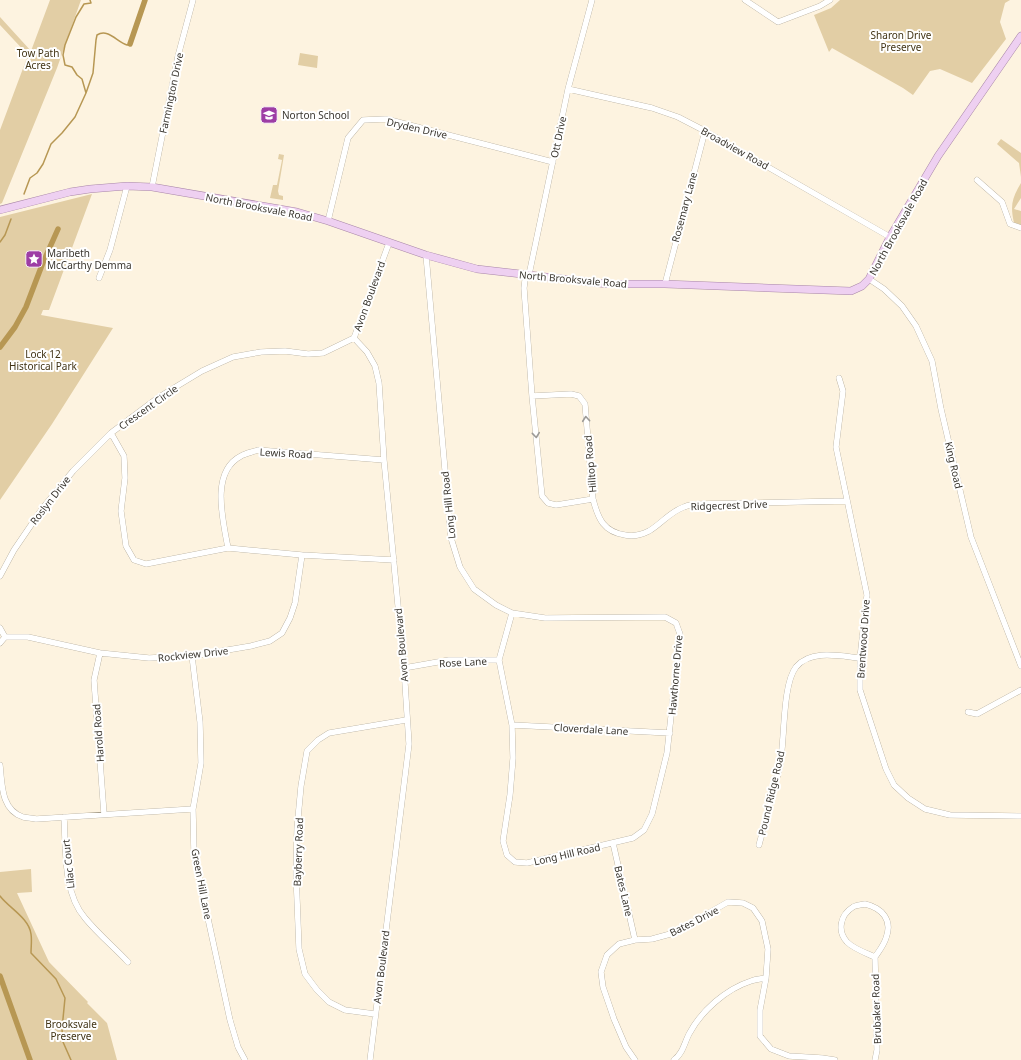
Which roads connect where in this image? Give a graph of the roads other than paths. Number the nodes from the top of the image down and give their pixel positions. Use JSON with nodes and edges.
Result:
{"nodes":[{"id":1,"x":193,"y":0,"type":"edge"},
{"id":2,"x":592,"y":0,"type":"edge"},
{"id":3,"x":745,"y":0,"type":"edge"},
{"id":4,"x":830,"y":0,"type":"edge"},
{"id":5,"x":1021,"y":36,"type":"edge"},
{"id":6,"x":568,"y":89,"type":"junction"},
{"id":7,"x":705,"y":131,"type":"junction"},
{"id":8,"x":554,"y":162,"type":"junction"},
{"id":9,"x":977,"y":180,"type":"dead end"},
{"id":10,"x":127,"y":186,"type":"junction"},
{"id":11,"x":152,"y":187,"type":"junction"},
{"id":12,"x":0,"y":210,"type":"edge"},
{"id":13,"x":328,"y":221,"type":"junction"},
{"id":14,"x":1021,"y":228,"type":"edge"},
{"id":15,"x":890,"y":237,"type":"junction"},
{"id":16,"x":389,"y":243,"type":"junction"},
{"id":17,"x":426,"y":255,"type":"junction"},
{"id":18,"x":528,"y":275,"type":"junction"},
{"id":19,"x":99,"y":278,"type":"dead end"},
{"id":20,"x":869,"y":279,"type":"junction"},
{"id":21,"x":665,"y":284,"type":"junction"},
{"id":22,"x":354,"y":338,"type":"junction"},
{"id":23,"x":839,"y":378,"type":"dead end"},
{"id":24,"x":532,"y":396,"type":"junction"},
{"id":25,"x":111,"y":433,"type":"junction"},
{"id":26,"x":384,"y":460,"type":"junction"},
{"id":27,"x":593,"y":499,"type":"junction"},
{"id":28,"x":847,"y":501,"type":"junction"},
{"id":29,"x":228,"y":548,"type":"junction"},
{"id":30,"x":302,"y":555,"type":"junction"},
{"id":31,"x":394,"y":560,"type":"junction"},
{"id":32,"x":0,"y":576,"type":"edge"},
{"id":33,"x":512,"y":614,"type":"junction"},
{"id":34,"x":0,"y":628,"type":"edge"},
{"id":35,"x":5,"y":637,"type":"junction"},
{"id":36,"x":0,"y":643,"type":"edge"},
{"id":37,"x":100,"y":653,"type":"junction"},
{"id":38,"x":192,"y":656,"type":"junction"},
{"id":39,"x":860,"y":658,"type":"junction"},
{"id":40,"x":499,"y":660,"type":"junction"},
{"id":41,"x":1021,"y":666,"type":"edge"},
{"id":42,"x":404,"y":668,"type":"junction"},
{"id":43,"x":1021,"y":690,"type":"edge"},
{"id":44,"x":968,"y":712,"type":"dead end"},
{"id":45,"x":406,"y":720,"type":"junction"},
{"id":46,"x":512,"y":725,"type":"junction"},
{"id":47,"x":670,"y":733,"type":"junction"},
{"id":48,"x":0,"y":765,"type":"edge"},
{"id":49,"x":192,"y":809,"type":"junction"},
{"id":50,"x":104,"y":814,"type":"junction"},
{"id":51,"x":1021,"y":816,"type":"edge"},
{"id":52,"x":64,"y":817,"type":"junction"},
{"id":53,"x":613,"y":843,"type":"junction"},
{"id":54,"x":759,"y":845,"type":"dead end"},
{"id":55,"x":635,"y":940,"type":"junction"},
{"id":56,"x":875,"y":957,"type":"junction"},
{"id":57,"x":128,"y":962,"type":"dead end"},
{"id":58,"x":766,"y":978,"type":"junction"},
{"id":59,"x":376,"y":1014,"type":"junction"},
{"id":60,"x":245,"y":1060,"type":"edge"},
{"id":61,"x":370,"y":1060,"type":"edge"},
{"id":62,"x":635,"y":1060,"type":"edge"},
{"id":63,"x":674,"y":1060,"type":"edge"},
{"id":64,"x":835,"y":1060,"type":"edge"},
{"id":65,"x":875,"y":1060,"type":"edge"}],
"edges":[{"from":1,"to":11,"type":"street","name":"Farmington Drive"},
{"from":2,"to":6,"type":"street","name":"Ott Drive"},
{"from":3,"to":4,"type":"street"},
{"from":5,"to":15,"type":"main road","name":"North Brooksvale Road"},
{"from":6,"to":7,"type":"street","name":"Broadview Road"},
{"from":6,"to":8,"type":"street","name":"Ott Drive"},
{"from":7,"to":15,"type":"street","name":"Broadview Road"},
{"from":7,"to":21,"type":"street","name":"Rosemary Lane"},
{"from":8,"to":13,"type":"street","name":"Dryden Drive"},
{"from":8,"to":18,"type":"street","name":"Ott Drive"},
{"from":9,"to":14,"type":"street"},
{"from":10,"to":11,"type":"main road","name":"North Brooksvale Road"},
{"from":10,"to":12,"type":"main road","name":"North Brooksvale Road"},
{"from":10,"to":19,"type":"street"},
{"from":11,"to":13,"type":"main road","name":"North Brooksvale Road"},
{"from":13,"to":16,"type":"main road","name":"North Brooksvale Road"},
{"from":15,"to":20,"type":"main road","name":"North Brooksvale Road"},
{"from":16,"to":17,"type":"main road","name":"North Brooksvale Road"},
{"from":16,"to":22,"type":"street","name":"Avon Boulevard"},
{"from":17,"to":18,"type":"main road","name":"North Brooksvale Road"},
{"from":17,"to":33,"type":"street","name":"Long Hill Road"},
{"from":18,"to":21,"type":"main road","name":"North Brooksvale Road"},
{"from":18,"to":24,"type":"street","name":"Hilltop Road"},
{"from":20,"to":21,"type":"main road","name":"North Brooksvale Road"},
{"from":20,"to":41,"type":"street","name":"King Road"},
{"from":22,"to":25,"type":"street","name":"Crescent Circle"},
{"from":22,"to":26,"type":"street","name":"Avon Boulevard"},
{"from":23,"to":28,"type":"street","name":"Brentwood Drive"},
{"from":27,"to":24,"type":"street","name":"Hilltop Road","one_way":true},
{"from":24,"to":27,"type":"street","name":"Hilltop Road","one_way":true},
{"from":25,"to":29,"type":"street","name":"Crescent Circle"},
{"from":25,"to":32,"type":"street","name":"Roslyn Drive"},
{"from":26,"to":29,"type":"street","name":"Lewis Road"},
{"from":26,"to":31,"type":"street","name":"Avon Boulevard"},
{"from":27,"to":28,"type":"street","name":"Ridgecrest Drive"},
{"from":28,"to":39,"type":"street","name":"Brentwood Drive"},
{"from":29,"to":30,"type":"street","name":"Crescent Circle"},
{"from":30,"to":31,"type":"street","name":"Crescent Circle"},
{"from":30,"to":38,"type":"street","name":"Rockview Drive"},
{"from":31,"to":42,"type":"street","name":"Avon Boulevard"},
{"from":33,"to":40,"type":"street","name":"Long Hill Road"},
{"from":33,"to":47,"type":"street","name":"Hawthorne Drive"},
{"from":34,"to":35,"type":"street"},
{"from":35,"to":36,"type":"street"},
{"from":35,"to":37,"type":"street","name":"Rockview Drive"},
{"from":37,"to":38,"type":"street","name":"Rockview Drive"},
{"from":37,"to":50,"type":"street","name":"Harold Road"},
{"from":38,"to":49,"type":"street","name":"Green Hill Lane"},
{"from":39,"to":51,"type":"street","name":"Brentwood Drive"},
{"from":39,"to":54,"type":"street","name":"Pound Ridge Road"},
{"from":40,"to":42,"type":"street","name":"Rose Lane"},
{"from":40,"to":46,"type":"street","name":"Long Hill Road"},
{"from":42,"to":45,"type":"street","name":"Avon Boulevard"},
{"from":43,"to":44,"type":"street"},
{"from":45,"to":59,"type":"street","name":"Avon Boulevard"},
{"from":45,"to":59,"type":"street","name":"Bayberry Road"},
{"from":46,"to":47,"type":"street","name":"Cloverdale Lane"},
{"from":46,"to":53,"type":"street","name":"Long Hill Road"},
{"from":47,"to":53,"type":"street","name":"Hawthorne Drive"},
{"from":48,"to":52,"type":"street"},
{"from":49,"to":50,"type":"street"},
{"from":49,"to":60,"type":"street","name":"Green Hill Lane"},
{"from":50,"to":52,"type":"street"},
{"from":52,"to":57,"type":"street","name":"Lilac Court"},
{"from":53,"to":55,"type":"street","name":"Bates Lane"},
{"from":55,"to":58,"type":"street","name":"Bates Drive"},
{"from":55,"to":62,"type":"street","name":"Bates Drive"},
{"from":56,"to":56,"type":"street"},
{"from":56,"to":65,"type":"street","name":"Brubaker Road"},
{"from":58,"to":63,"type":"street"},
{"from":58,"to":64,"type":"street","name":"Bates Drive"},
{"from":59,"to":61,"type":"street","name":"Avon Boulevard"}]}
